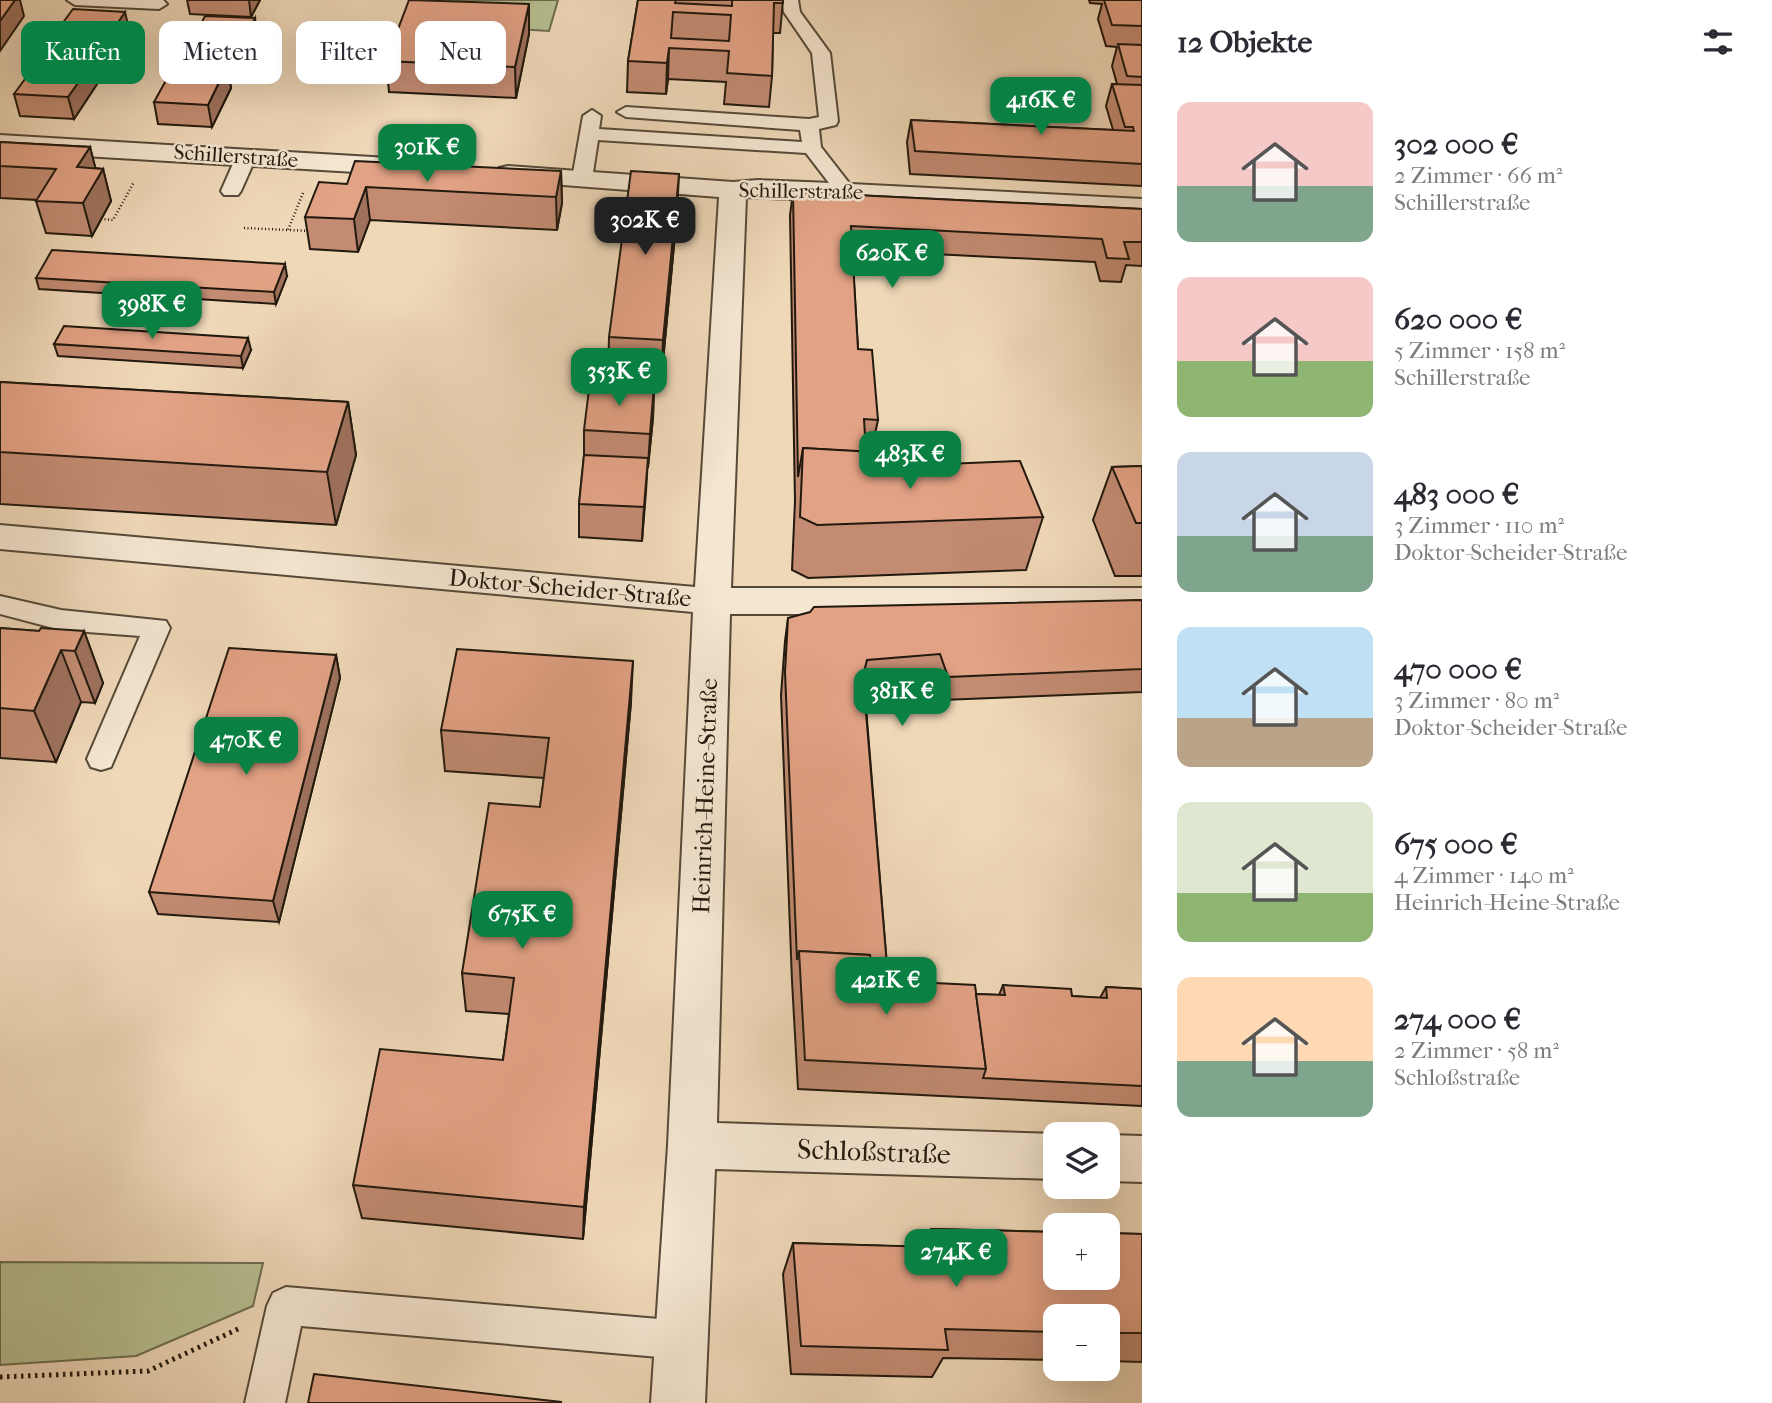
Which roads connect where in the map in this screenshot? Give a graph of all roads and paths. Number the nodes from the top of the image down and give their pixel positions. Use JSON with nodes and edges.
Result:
{"nodes":[{"id":1,"x":75,"y":0,"type":"edge"},
{"id":2,"x":790,"y":0,"type":"edge"},
{"id":3,"x":159,"y":4,"type":"dead end"},
{"id":4,"x":626,"y":112,"type":"dead end"},
{"id":5,"x":809,"y":125,"type":"junction"},
{"id":6,"x":0,"y":143,"type":"edge"},
{"id":7,"x":812,"y":148,"type":"junction"},
{"id":8,"x":151,"y":151,"type":"junction"},
{"id":9,"x":246,"y":157,"type":"junction"},
{"id":10,"x":315,"y":161,"type":"junction"},
{"id":11,"x":435,"y":169,"type":"edge"},
{"id":12,"x":489,"y":173,"type":"edge"},
{"id":13,"x":582,"y":179,"type":"junction"},
{"id":14,"x":733,"y":190,"type":"junction"},
{"id":15,"x":231,"y":191,"type":"dead end"},
{"id":16,"x":846,"y":191,"type":"junction"},
{"id":17,"x":1142,"y":207,"type":"edge"},
{"id":18,"x":101,"y":219,"type":"dead end"},
{"id":19,"x":244,"y":228,"type":"dead end"},
{"id":20,"x":288,"y":230,"type":"junction"},
{"id":21,"x":317,"y":231,"type":"edge"},
{"id":22,"x":0,"y":537,"type":"edge"},
{"id":23,"x":712,"y":601,"type":"junction"},
{"id":24,"x":1142,"y":601,"type":"edge"},
{"id":25,"x":0,"y":605,"type":"edge"},
{"id":26,"x":101,"y":759,"type":"dead end"},
{"id":27,"x":692,"y":1145,"type":"junction"},
{"id":28,"x":1043,"y":1156,"type":"edge"},
{"id":29,"x":1120,"y":1158,"type":"edge"},
{"id":30,"x":1142,"y":1159,"type":"edge"},
{"id":31,"x":286,"y":1306,"type":"junction"},
{"id":32,"x":682,"y":1340,"type":"junction"},
{"id":33,"x":0,"y":1377,"type":"edge"},
{"id":34,"x":265,"y":1403,"type":"edge"},
{"id":35,"x":678,"y":1403,"type":"edge"}],
"edges":[{"from":1,"to":3,"type":"lane"},
{"from":2,"to":5,"type":"lane"},
{"from":4,"to":5,"type":"lane"},
{"from":5,"to":7,"type":"lane"},
{"from":6,"to":8,"type":"street","name":"Schillerstraße"},
{"from":7,"to":13,"type":"lane"},
{"from":7,"to":16,"type":"lane"},
{"from":8,"to":9,"type":"street","name":"Schillerstraße"},
{"from":8,"to":18,"type":"path"},
{"from":9,"to":10,"type":"street","name":"Schillerstraße"},
{"from":9,"to":15,"type":"lane"},
{"from":10,"to":11,"type":"street","name":"Schillerstraße"},
{"from":10,"to":20,"type":"path"},
{"from":12,"to":13,"type":"street","name":"Schillerstraße"},
{"from":13,"to":14,"type":"street","name":"Schillerstraße"},
{"from":14,"to":16,"type":"street","name":"Schillerstraße"},
{"from":14,"to":23,"type":"street","name":"Heinrich-Heine-Straße"},
{"from":16,"to":17,"type":"street","name":"Schillerstraße"},
{"from":19,"to":20,"type":"path"},
{"from":20,"to":21,"type":"path"},
{"from":22,"to":23,"type":"street","name":"Doktor-Scheider-Straße"},
{"from":23,"to":24,"type":"street","name":"Doktor-Scheider-Straße"},
{"from":23,"to":27,"type":"street","name":"Heinrich-Heine-Straße"},
{"from":25,"to":26,"type":"lane"},
{"from":27,"to":28,"type":"street","name":"Schloßstraße"},
{"from":27,"to":32,"type":"street","name":"Heinrich-Heine-Straße"},
{"from":29,"to":30,"type":"street"},
{"from":31,"to":32,"type":"lane"},
{"from":31,"to":33,"type":"path"},
{"from":31,"to":34,"type":"lane"},
{"from":32,"to":35,"type":"street","name":"Heinrich-Heine-Straße"}]}
